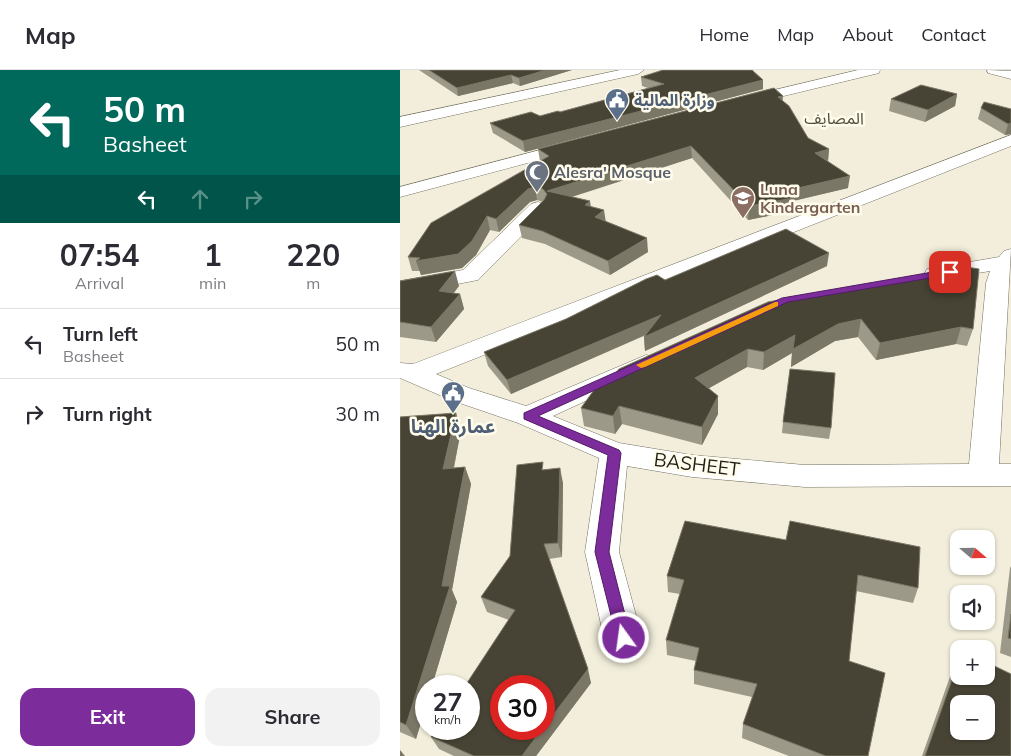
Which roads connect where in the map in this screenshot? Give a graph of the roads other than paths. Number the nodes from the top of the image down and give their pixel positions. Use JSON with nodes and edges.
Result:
{"nodes":[{"id":1,"x":589,"y":70,"type":"edge"},
{"id":2,"x":638,"y":70,"type":"edge"},
{"id":3,"x":874,"y":70,"type":"edge"},
{"id":4,"x":993,"y":70,"type":"edge"},
{"id":5,"x":1011,"y":75,"type":"edge"},
{"id":6,"x":603,"y":77,"type":"junction"},
{"id":7,"x":726,"y":106,"type":"edge"},
{"id":8,"x":400,"y":122,"type":"edge"},
{"id":9,"x":1011,"y":140,"type":"edge"},
{"id":10,"x":592,"y":141,"type":"edge"},
{"id":11,"x":400,"y":192,"type":"edge"},
{"id":12,"x":538,"y":208,"type":"edge"},
{"id":13,"x":1008,"y":259,"type":"edge"},
{"id":14,"x":910,"y":279,"type":"edge"},
{"id":15,"x":400,"y":288,"type":"edge"},
{"id":16,"x":670,"y":352,"type":"edge"},
{"id":17,"x":407,"y":371,"type":"edge"},
{"id":18,"x":528,"y":416,"type":"junction"},
{"id":19,"x":614,"y":453,"type":"junction"},
{"id":20,"x":983,"y":474,"type":"junction"},
{"id":21,"x":1011,"y":475,"type":"edge"},
{"id":22,"x":624,"y":638,"type":"dead end"}],
"edges":[{"from":1,"to":6,"type":"street"},
{"from":2,"to":6,"type":"street"},
{"from":3,"to":7,"type":"street"},
{"from":4,"to":5,"type":"street"},
{"from":6,"to":8,"type":"street"},
{"from":9,"to":17,"type":"street"},
{"from":10,"to":11,"type":"street"},
{"from":12,"to":15,"type":"street"},
{"from":13,"to":14,"type":"street"},
{"from":13,"to":20,"type":"street"},
{"from":16,"to":18,"type":"street"},
{"from":17,"to":18,"type":"street","name":"BASHEET"},
{"from":18,"to":19,"type":"street","name":"BASHEET"},
{"from":19,"to":20,"type":"street","name":"BASHEET"},
{"from":19,"to":22,"type":"street"},
{"from":20,"to":21,"type":"street","name":"BASHEET"}]}
